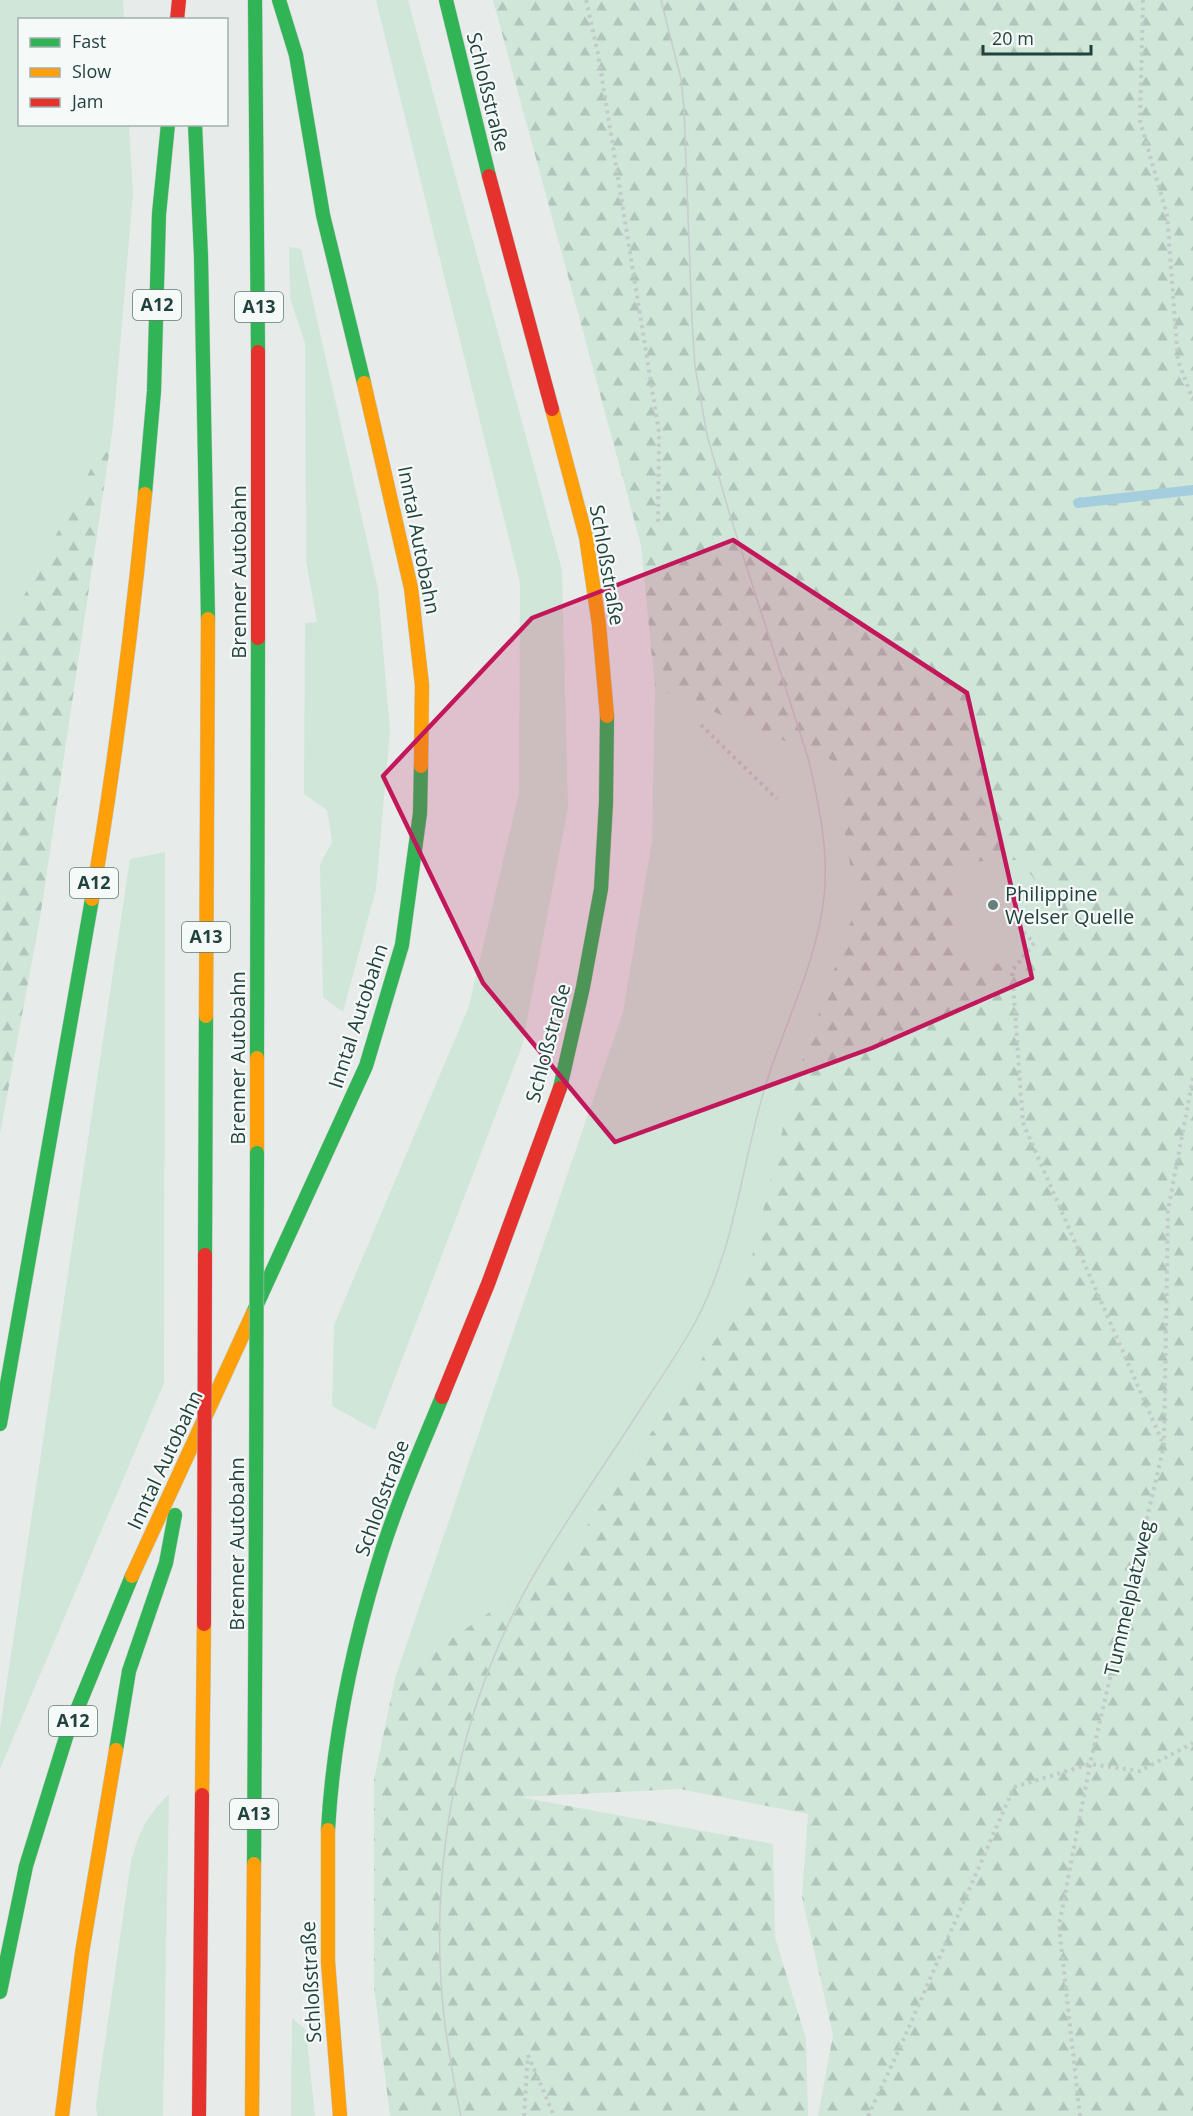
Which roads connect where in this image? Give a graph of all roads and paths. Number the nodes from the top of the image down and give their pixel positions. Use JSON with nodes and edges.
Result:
{"nodes":[{"id":1,"x":179,"y":0,"type":"edge"},
{"id":2,"x":189,"y":0,"type":"edge"},
{"id":3,"x":255,"y":0,"type":"edge"},
{"id":4,"x":279,"y":0,"type":"edge"},
{"id":5,"x":446,"y":0,"type":"edge"},
{"id":6,"x":586,"y":0,"type":"edge"},
{"id":7,"x":1143,"y":0,"type":"edge"},
{"id":8,"x":177,"y":18,"type":"edge"},
{"id":9,"x":190,"y":18,"type":"edge"},
{"id":10,"x":168,"y":126,"type":"edge"},
{"id":11,"x":195,"y":126,"type":"edge"},
{"id":12,"x":1193,"y":400,"type":"edge"},
{"id":13,"x":658,"y":525,"type":"dead end"},
{"id":14,"x":701,"y":725,"type":"dead end"},
{"id":15,"x":777,"y":800,"type":"dead end"},
{"id":16,"x":1008,"y":916,"type":"dead end"},
{"id":17,"x":1193,"y":1078,"type":"edge"},
{"id":18,"x":25,"y":1278,"type":"junction"},
{"id":19,"x":0,"y":1338,"type":"edge"},
{"id":20,"x":0,"y":1424,"type":"edge"},
{"id":21,"x":1164,"y":1445,"type":"junction"},
{"id":22,"x":186,"y":1463,"type":"junction"},
{"id":23,"x":1193,"y":1743,"type":"edge"},
{"id":24,"x":1090,"y":1764,"type":"junction"},
{"id":25,"x":0,"y":1992,"type":"edge"},
{"id":26,"x":62,"y":2116,"type":"edge"},
{"id":27,"x":199,"y":2116,"type":"edge"},
{"id":28,"x":252,"y":2116,"type":"edge"},
{"id":29,"x":340,"y":2116,"type":"edge"},
{"id":30,"x":524,"y":2116,"type":"edge"},
{"id":31,"x":554,"y":2116,"type":"edge"},
{"id":32,"x":868,"y":2116,"type":"edge"},
{"id":33,"x":1080,"y":2116,"type":"edge"}],
"edges":[{"from":1,"to":8,"type":"main road"},
{"from":2,"to":9,"type":"main road"},
{"from":3,"to":28,"type":"main road","name":"Brenner Autobahn","number":"A13","bridge":true},
{"from":4,"to":22,"type":"main road","name":"Inntal Autobahn","number":"A12"},
{"from":5,"to":29,"type":"main road","name":"Schloßstraße"},
{"from":6,"to":13,"type":"path"},
{"from":7,"to":12,"type":"path"},
{"from":10,"to":18,"type":"main road","number":"A12"},
{"from":11,"to":27,"type":"main road","name":"Brenner Autobahn","number":"A13","bridge":true},
{"from":14,"to":15,"type":"path"},
{"from":16,"to":21,"type":"path"},
{"from":17,"to":21,"type":"path","name":"Tummelplatzweg"},
{"from":18,"to":19,"type":"main road"},
{"from":18,"to":20,"type":"main road","number":"A12"},
{"from":21,"to":24,"type":"path","name":"Tummelplatzweg"},
{"from":22,"to":25,"type":"main road","name":"Inntal Autobahn","number":"A12"},
{"from":22,"to":26,"type":"main road"},
{"from":23,"to":24,"type":"path"},
{"from":24,"to":32,"type":"path"},
{"from":24,"to":33,"type":"path","name":"Tummelplatzweg"},
{"from":30,"to":31,"type":"path"}]}
